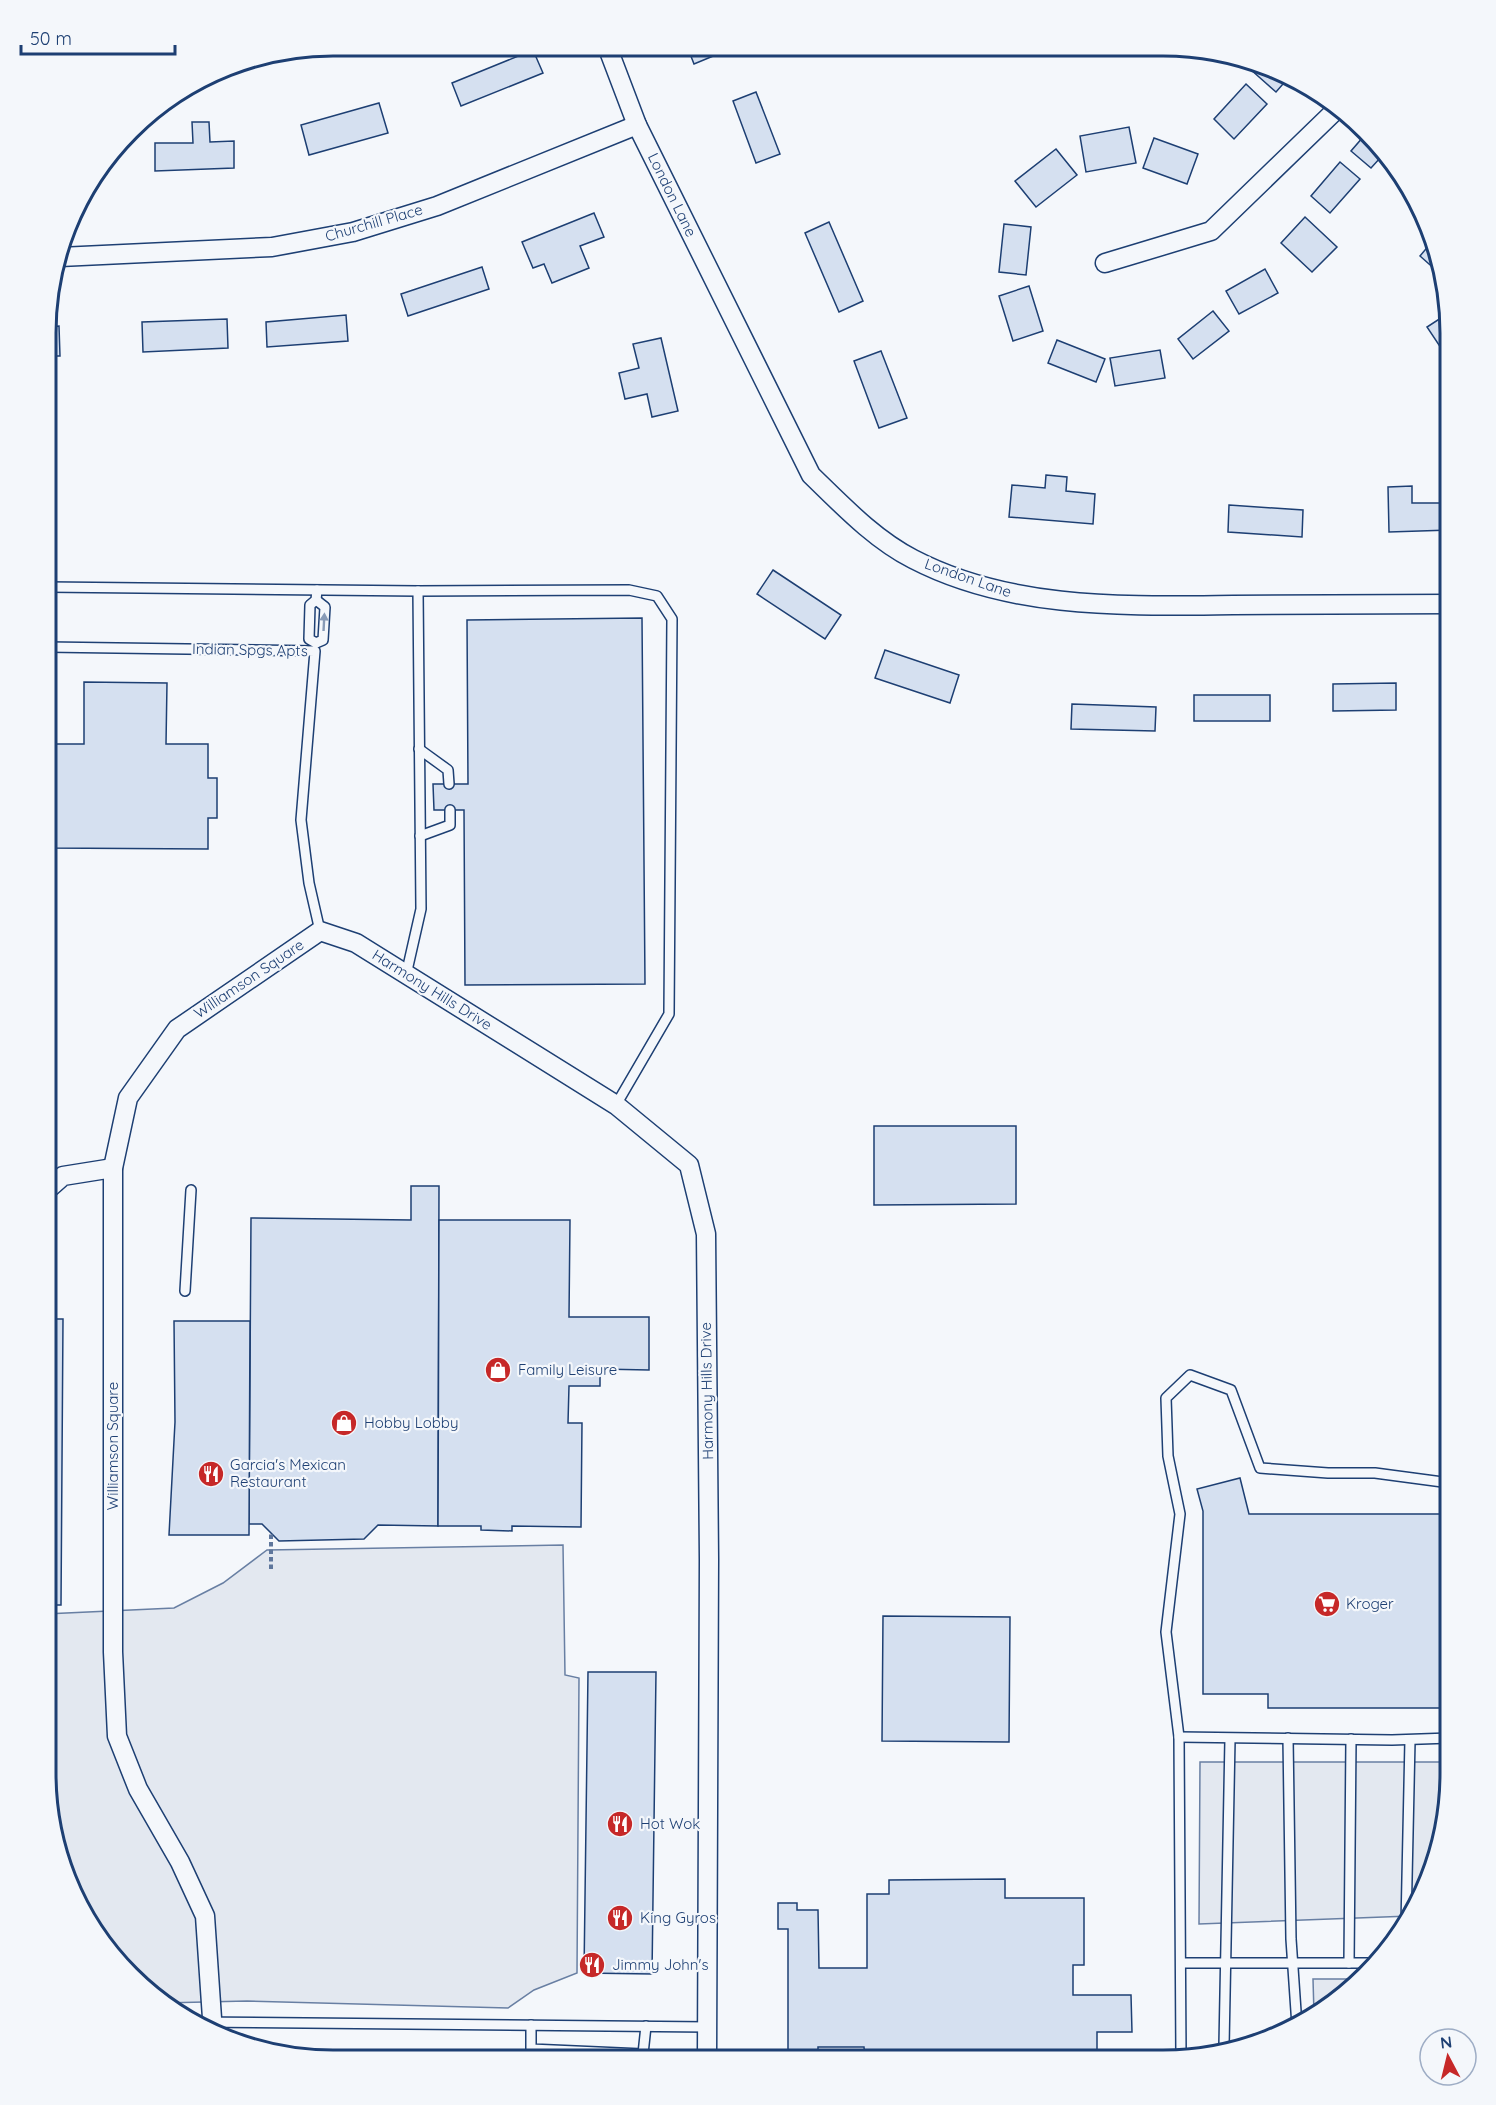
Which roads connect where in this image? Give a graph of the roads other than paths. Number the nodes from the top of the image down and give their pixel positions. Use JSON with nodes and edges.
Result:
{"nodes":[{"id":1,"x":611,"y":56,"type":"edge"},
{"id":2,"x":1332,"y":113,"type":"edge"},
{"id":3,"x":637,"y":125,"type":"junction"},
{"id":4,"x":66,"y":257,"type":"edge"},
{"id":5,"x":1105,"y":264,"type":"dead end"},
{"id":6,"x":56,"y":587,"type":"edge"},
{"id":7,"x":418,"y":591,"type":"junction"},
{"id":8,"x":316,"y":595,"type":"junction"},
{"id":9,"x":1441,"y":604,"type":"edge"},
{"id":10,"x":56,"y":647,"type":"edge"},
{"id":11,"x":316,"y":647,"type":"junction"},
{"id":12,"x":419,"y":749,"type":"junction"},
{"id":13,"x":449,"y":784,"type":"dead end"},
{"id":14,"x":450,"y":810,"type":"dead end"},
{"id":15,"x":420,"y":836,"type":"junction"},
{"id":16,"x":320,"y":931,"type":"junction"},
{"id":17,"x":406,"y":975,"type":"junction"},
{"id":18,"x":616,"y":1105,"type":"junction"},
{"id":19,"x":113,"y":1168,"type":"junction"},
{"id":20,"x":56,"y":1182,"type":"edge"},
{"id":21,"x":190,"y":1190,"type":"dead end"},
{"id":22,"x":185,"y":1291,"type":"dead end"},
{"id":23,"x":1441,"y":1481,"type":"edge"},
{"id":24,"x":1179,"y":1737,"type":"junction"},
{"id":25,"x":1288,"y":1738,"type":"junction"},
{"id":26,"x":1351,"y":1738,"type":"junction"},
{"id":27,"x":1441,"y":1738,"type":"edge"},
{"id":28,"x":1230,"y":1739,"type":"junction"},
{"id":29,"x":1410,"y":1740,"type":"junction"},
{"id":30,"x":1406,"y":1905,"type":"edge"},
{"id":31,"x":1181,"y":1962,"type":"junction"},
{"id":32,"x":1225,"y":1963,"type":"junction"},
{"id":33,"x":1349,"y":1963,"type":"junction"},
{"id":34,"x":1294,"y":1965,"type":"junction"},
{"id":35,"x":1363,"y":1965,"type":"edge"},
{"id":36,"x":1296,"y":2015,"type":"edge"},
{"id":37,"x":214,"y":2023,"type":"edge"},
{"id":38,"x":531,"y":2025,"type":"junction"},
{"id":39,"x":646,"y":2026,"type":"junction"},
{"id":40,"x":224,"y":2027,"type":"edge"},
{"id":41,"x":708,"y":2027,"type":"junction"},
{"id":42,"x":1224,"y":2043,"type":"edge"},
{"id":43,"x":1181,"y":2049,"type":"edge"},
{"id":44,"x":547,"y":2050,"type":"edge"},
{"id":45,"x":644,"y":2050,"type":"edge"},
{"id":46,"x":707,"y":2050,"type":"edge"}],
"edges":[{"from":1,"to":3,"type":"street","name":"London Lane"},
{"from":2,"to":5,"type":"street"},
{"from":3,"to":4,"type":"street","name":"Churchill Place"},
{"from":3,"to":9,"type":"street","name":"London Lane"},
{"from":6,"to":8,"type":"lane"},
{"from":7,"to":8,"type":"lane"},
{"from":7,"to":12,"type":"lane"},
{"from":7,"to":18,"type":"lane"},
{"from":8,"to":11,"type":"lane"},
{"from":11,"to":8,"type":"lane","one_way":true},
{"from":10,"to":11,"type":"lane","name":"Indian Spgs Apts"},
{"from":11,"to":16,"type":"lane","name":"Indian Spgs Apts"},
{"from":12,"to":13,"type":"lane"},
{"from":12,"to":15,"type":"lane"},
{"from":14,"to":15,"type":"lane"},
{"from":15,"to":17,"type":"lane"},
{"from":16,"to":17,"type":"street","name":"Harmony Hills Drive"},
{"from":16,"to":19,"type":"street","name":"Williamson Square"},
{"from":17,"to":18,"type":"street","name":"Harmony Hills Drive"},
{"from":18,"to":41,"type":"street","name":"Harmony Hills Drive"},
{"from":19,"to":20,"type":"street"},
{"from":19,"to":37,"type":"street","name":"Williamson Square"},
{"from":21,"to":22,"type":"lane"},
{"from":23,"to":24,"type":"lane"},
{"from":24,"to":28,"type":"lane"},
{"from":24,"to":31,"type":"lane"},
{"from":25,"to":26,"type":"lane"},
{"from":25,"to":28,"type":"lane"},
{"from":25,"to":34,"type":"lane"},
{"from":26,"to":29,"type":"lane"},
{"from":26,"to":33,"type":"lane"},
{"from":27,"to":29,"type":"lane"},
{"from":28,"to":32,"type":"lane"},
{"from":29,"to":30,"type":"lane"},
{"from":31,"to":32,"type":"lane"},
{"from":31,"to":43,"type":"lane"},
{"from":32,"to":34,"type":"lane"},
{"from":32,"to":42,"type":"lane"},
{"from":33,"to":34,"type":"lane"},
{"from":33,"to":35,"type":"lane"},
{"from":34,"to":36,"type":"lane"},
{"from":38,"to":39,"type":"lane"},
{"from":38,"to":40,"type":"lane"},
{"from":38,"to":44,"type":"lane"},
{"from":39,"to":41,"type":"lane"},
{"from":39,"to":45,"type":"lane"},
{"from":41,"to":46,"type":"street","name":"Harmony Hills Drive"}]}
